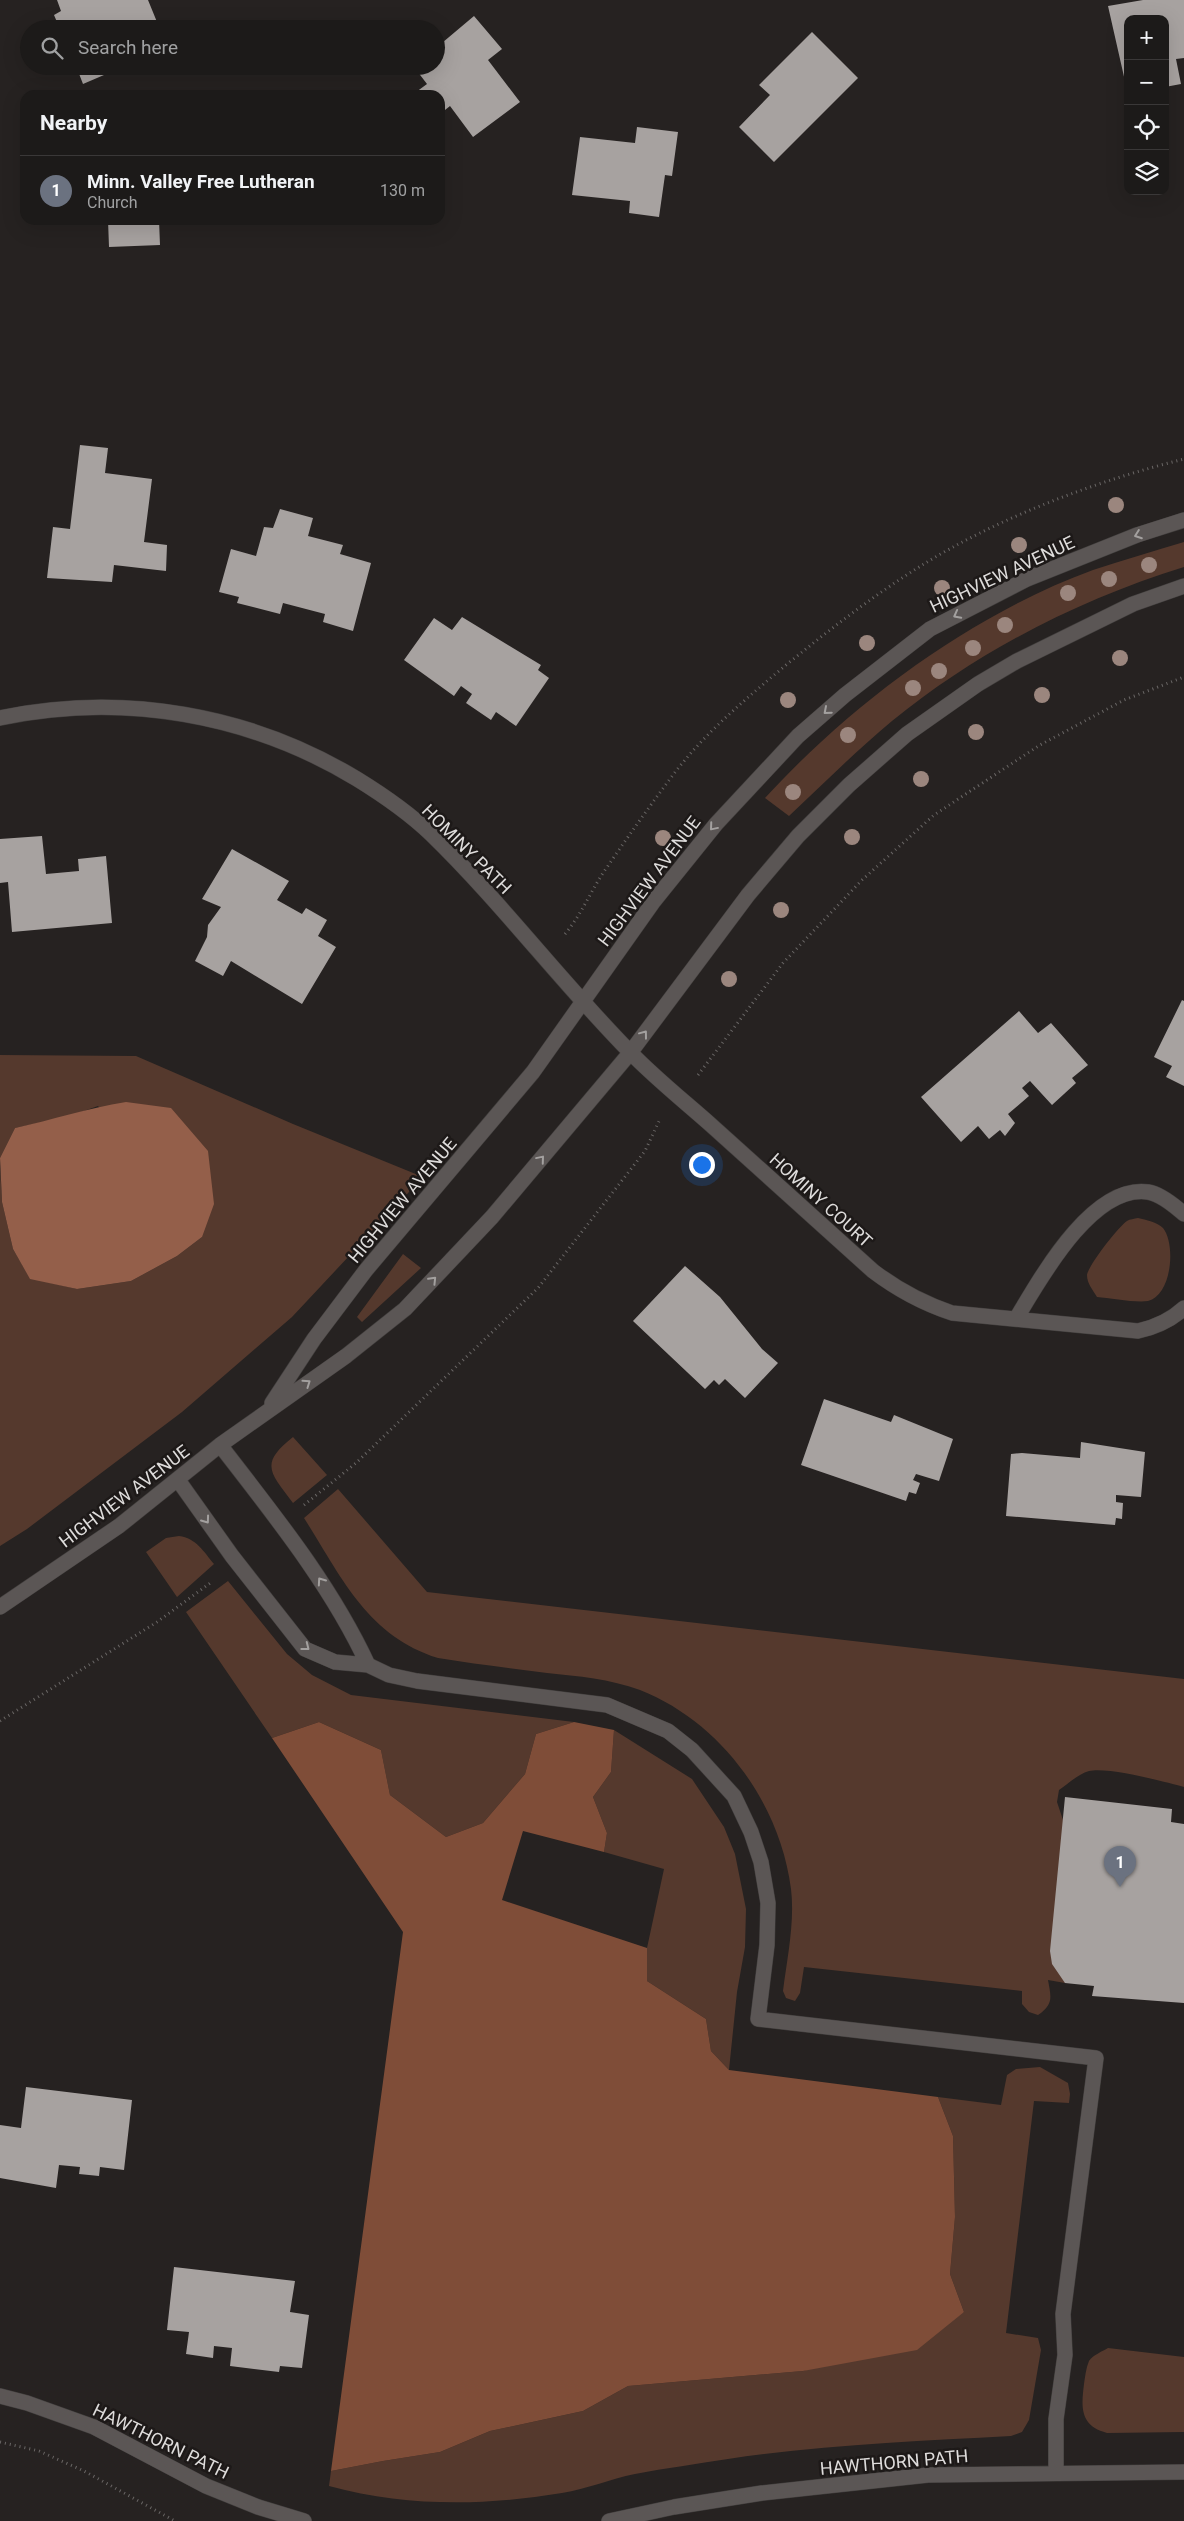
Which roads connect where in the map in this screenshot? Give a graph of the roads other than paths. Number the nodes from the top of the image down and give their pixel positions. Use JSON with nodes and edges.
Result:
{"nodes":[{"id":1,"x":1184,"y":520,"type":"edge"},
{"id":2,"x":1184,"y":586,"type":"edge"},
{"id":3,"x":0,"y":718,"type":"edge"},
{"id":4,"x":583,"y":1001,"type":"junction"},
{"id":5,"x":630,"y":1052,"type":"junction"},
{"id":6,"x":1184,"y":1214,"type":"edge"},
{"id":7,"x":1184,"y":1308,"type":"edge"},
{"id":8,"x":1016,"y":1319,"type":"junction"},
{"id":9,"x":267,"y":1411,"type":"junction"},
{"id":10,"x":220,"y":1445,"type":"junction"},
{"id":11,"x":178,"y":1480,"type":"junction"},
{"id":12,"x":0,"y":1607,"type":"edge"},
{"id":13,"x":368,"y":1666,"type":"junction"},
{"id":14,"x":0,"y":2396,"type":"edge"},
{"id":15,"x":1184,"y":2472,"type":"edge"},
{"id":16,"x":1056,"y":2473,"type":"junction"},
{"id":17,"x":304,"y":2521,"type":"edge"},
{"id":18,"x":609,"y":2521,"type":"edge"}],
"edges":[{"from":1,"to":4,"type":"street","name":"HIGHVIEW AVENUE","one_way":true},
{"from":5,"to":2,"type":"street","name":"HIGHVIEW AVENUE","one_way":true},
{"from":3,"to":4,"type":"street","name":"HOMINY PATH"},
{"from":4,"to":5,"type":"street","name":"HOMINY PATH"},
{"from":4,"to":9,"type":"street","name":"HIGHVIEW AVENUE"},
{"from":5,"to":8,"type":"street","name":"HOMINY COURT"},
{"from":9,"to":5,"type":"street","name":"HIGHVIEW AVENUE","one_way":true},
{"from":6,"to":8,"type":"street"},
{"from":7,"to":8,"type":"street","name":"HOMINY COURT"},
{"from":9,"to":10,"type":"street","name":"HIGHVIEW AVENUE"},
{"from":10,"to":11,"type":"street","name":"HIGHVIEW AVENUE"},
{"from":13,"to":10,"type":"street","one_way":true},
{"from":11,"to":12,"type":"street","name":"HIGHVIEW AVENUE"},
{"from":11,"to":13,"type":"street","one_way":true},
{"from":13,"to":16,"type":"street"},
{"from":14,"to":17,"type":"street","name":"HAWTHORN PATH"},
{"from":15,"to":16,"type":"street","name":"HAWTHORN PATH"},
{"from":16,"to":18,"type":"street","name":"HAWTHORN PATH"}]}
